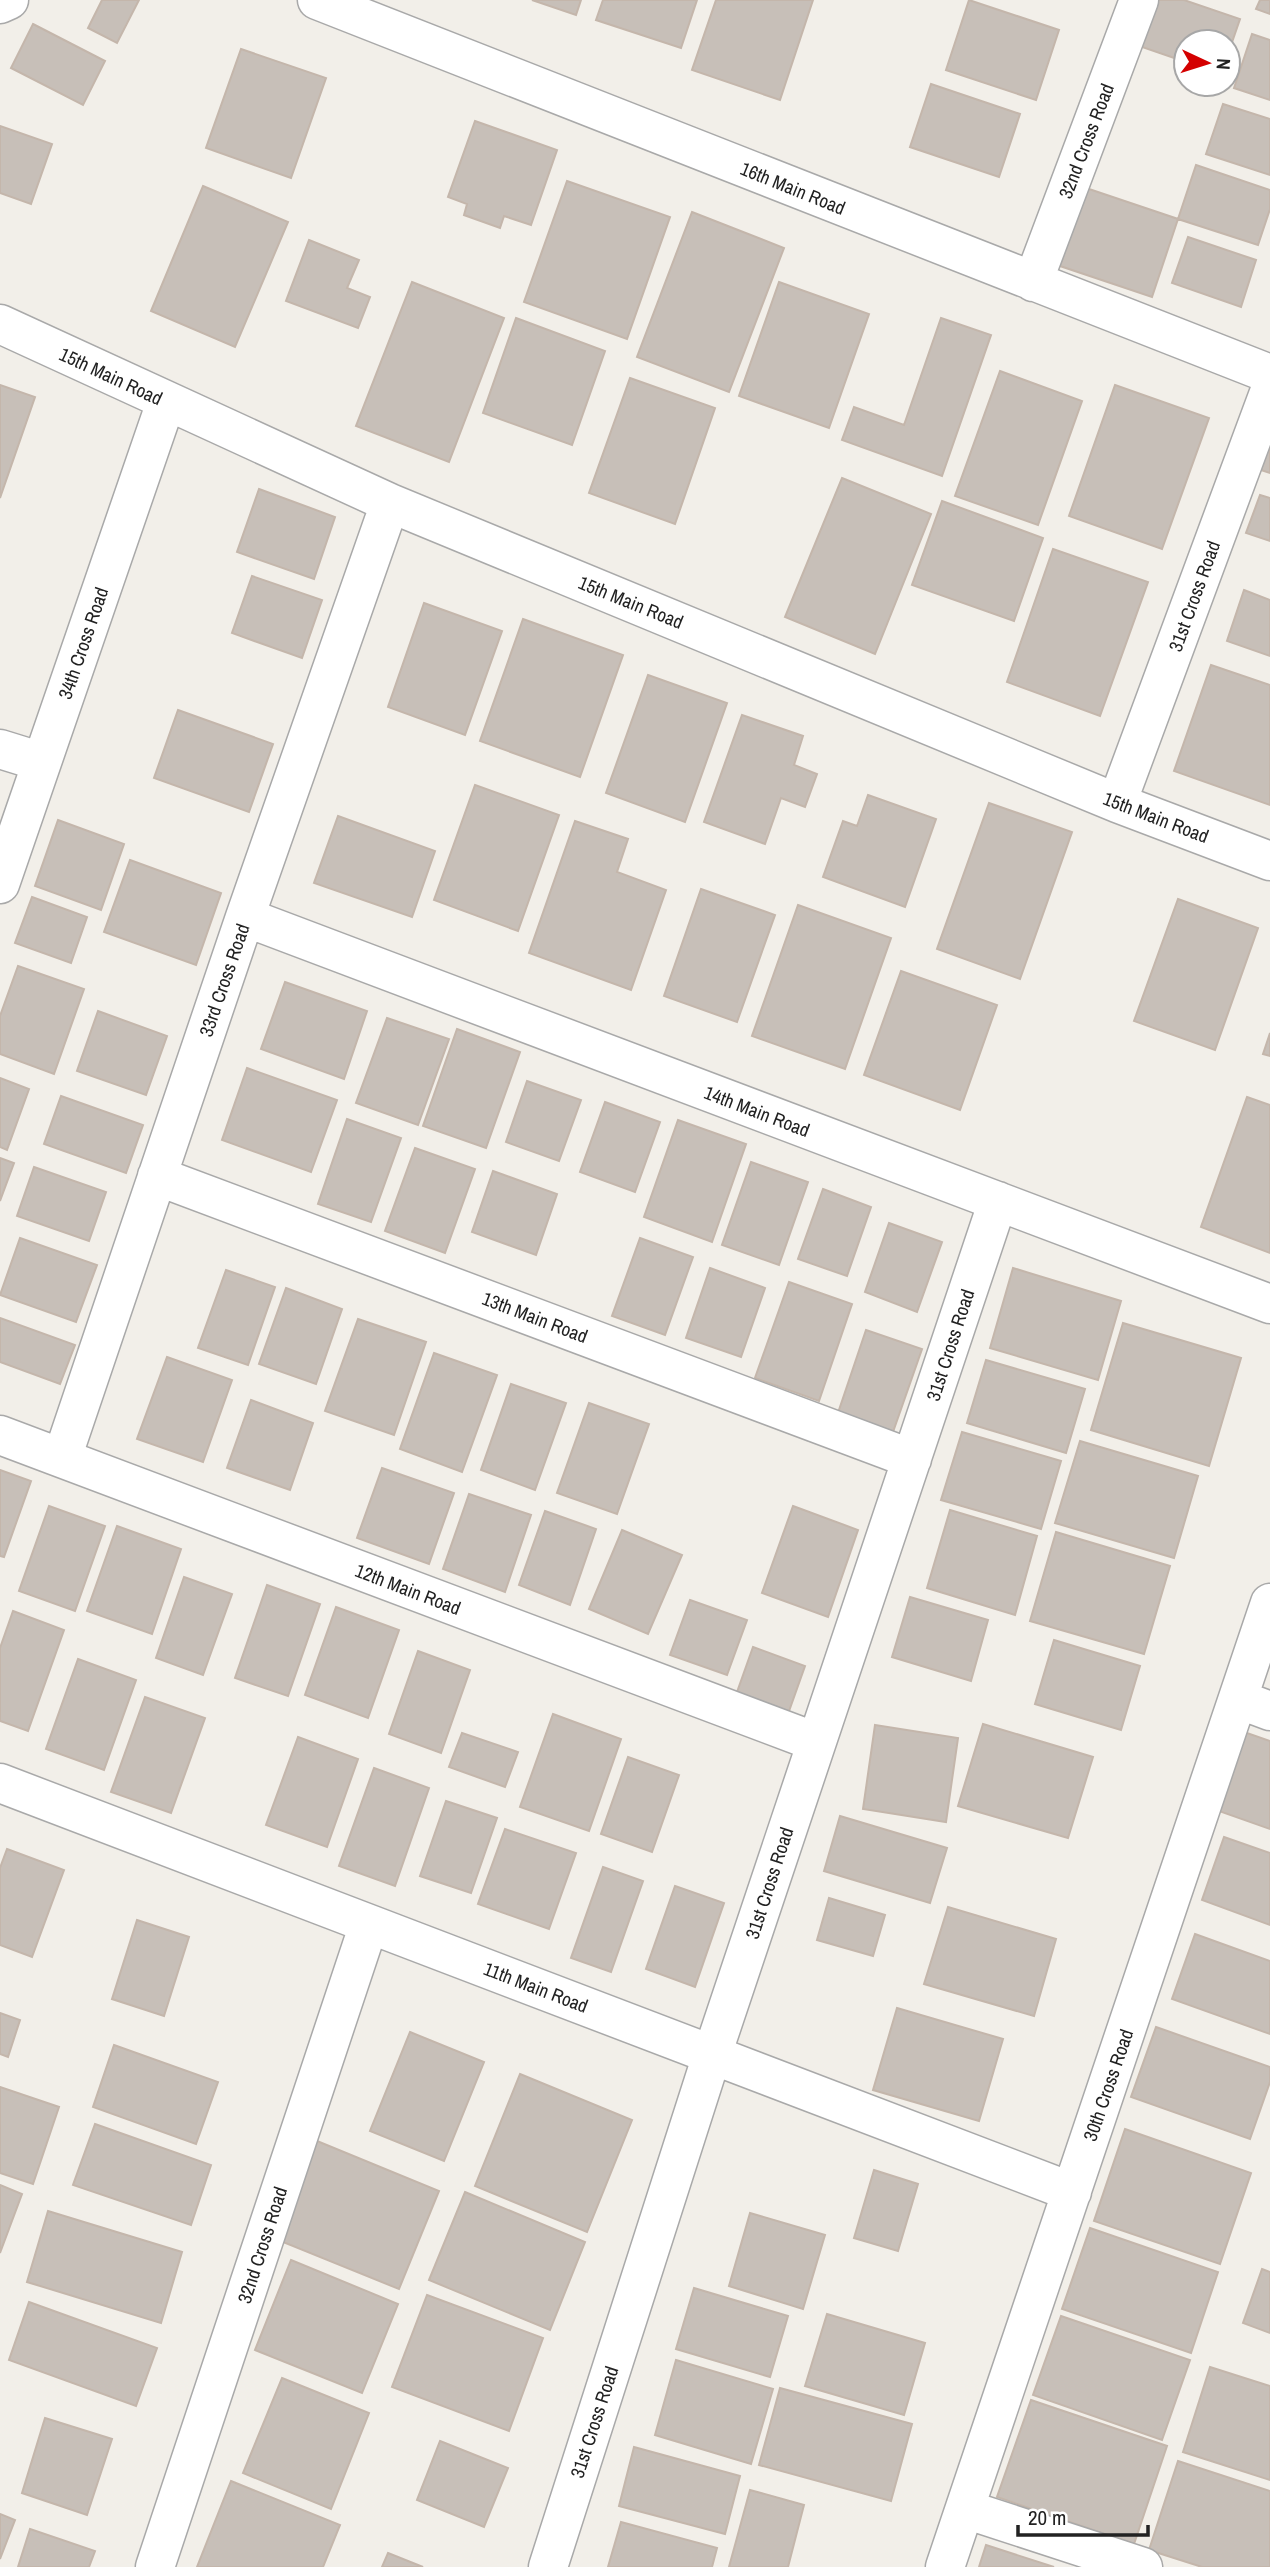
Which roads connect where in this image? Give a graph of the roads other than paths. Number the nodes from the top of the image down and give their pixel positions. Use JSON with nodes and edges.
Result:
{"nodes":[{"id":1,"x":9,"y":0,"type":"edge"},
{"id":2,"x":317,"y":0,"type":"edge"},
{"id":3,"x":1139,"y":0,"type":"edge"},
{"id":4,"x":0,"y":4,"type":"edge"},
{"id":5,"x":1033,"y":282,"type":"junction"},
{"id":6,"x":0,"y":324,"type":"edge"},
{"id":7,"x":1270,"y":374,"type":"edge"},
{"id":8,"x":1270,"y":390,"type":"edge"},
{"id":9,"x":166,"y":402,"type":"junction"},
{"id":10,"x":390,"y":503,"type":"junction"},
{"id":11,"x":0,"y":749,"type":"edge"},
{"id":12,"x":42,"y":762,"type":"junction"},
{"id":13,"x":1117,"y":803,"type":"junction"},
{"id":14,"x":1270,"y":861,"type":"edge"},
{"id":15,"x":0,"y":884,"type":"edge"},
{"id":16,"x":245,"y":917,"type":"junction"},
{"id":17,"x":157,"y":1176,"type":"junction"},
{"id":18,"x":998,"y":1201,"type":"junction"},
{"id":19,"x":1270,"y":1304,"type":"edge"},
{"id":20,"x":0,"y":1435,"type":"edge"},
{"id":21,"x":62,"y":1458,"type":"junction"},
{"id":22,"x":912,"y":1459,"type":"junction"},
{"id":23,"x":1270,"y":1603,"type":"edge"},
{"id":24,"x":1254,"y":1705,"type":"edge"},
{"id":25,"x":816,"y":1742,"type":"junction"},
{"id":26,"x":0,"y":1783,"type":"edge"},
{"id":27,"x":369,"y":1924,"type":"junction"},
{"id":28,"x":712,"y":2054,"type":"junction"},
{"id":29,"x":1072,"y":2192,"type":"junction"},
{"id":30,"x":965,"y":2509,"type":"junction"},
{"id":31,"x":155,"y":2567,"type":"edge"},
{"id":32,"x":548,"y":2567,"type":"edge"},
{"id":33,"x":945,"y":2567,"type":"edge"},
{"id":34,"x":1143,"y":2567,"type":"edge"}],
"edges":[{"from":1,"to":4,"type":"street"},
{"from":2,"to":5,"type":"street","name":"16th Main Road"},
{"from":3,"to":5,"type":"street","name":"32nd Cross Road"},
{"from":5,"to":7,"type":"street","name":"16th Main Road"},
{"from":6,"to":9,"type":"street","name":"15th Main Road"},
{"from":8,"to":13,"type":"street","name":"31st Cross Road"},
{"from":9,"to":10,"type":"street","name":"15th Main Road"},
{"from":9,"to":12,"type":"street","name":"34th Cross Road"},
{"from":10,"to":13,"type":"street","name":"15th Main Road"},
{"from":10,"to":16,"type":"street","name":"33rd Cross Road"},
{"from":11,"to":12,"type":"street"},
{"from":12,"to":15,"type":"street","name":"34th Cross Road"},
{"from":13,"to":14,"type":"street","name":"15th Main Road"},
{"from":16,"to":17,"type":"street","name":"33rd Cross Road"},
{"from":16,"to":18,"type":"street","name":"14th Main Road"},
{"from":17,"to":21,"type":"street","name":"33rd Cross Road"},
{"from":17,"to":22,"type":"street","name":"13th Main Road"},
{"from":18,"to":19,"type":"street","name":"14th Main Road"},
{"from":18,"to":22,"type":"street","name":"31st Cross Road"},
{"from":20,"to":21,"type":"street","name":"12th Main Road"},
{"from":21,"to":25,"type":"street","name":"12th Main Road"},
{"from":22,"to":25,"type":"street","name":"31st Cross Road"},
{"from":23,"to":24,"type":"street","name":"30th Cross Road"},
{"from":24,"to":29,"type":"street","name":"30th Cross Road"},
{"from":25,"to":28,"type":"street","name":"31st Cross Road"},
{"from":26,"to":27,"type":"street","name":"11th Main Road"},
{"from":27,"to":28,"type":"street","name":"11th Main Road"},
{"from":27,"to":31,"type":"street","name":"32nd Cross Road"},
{"from":28,"to":29,"type":"street","name":"11th Main Road"},
{"from":28,"to":32,"type":"street","name":"31st Cross Road"},
{"from":29,"to":30,"type":"street","name":"30th Cross Road"},
{"from":30,"to":33,"type":"street","name":"30th Cross Road"},
{"from":30,"to":34,"type":"street"}]}
